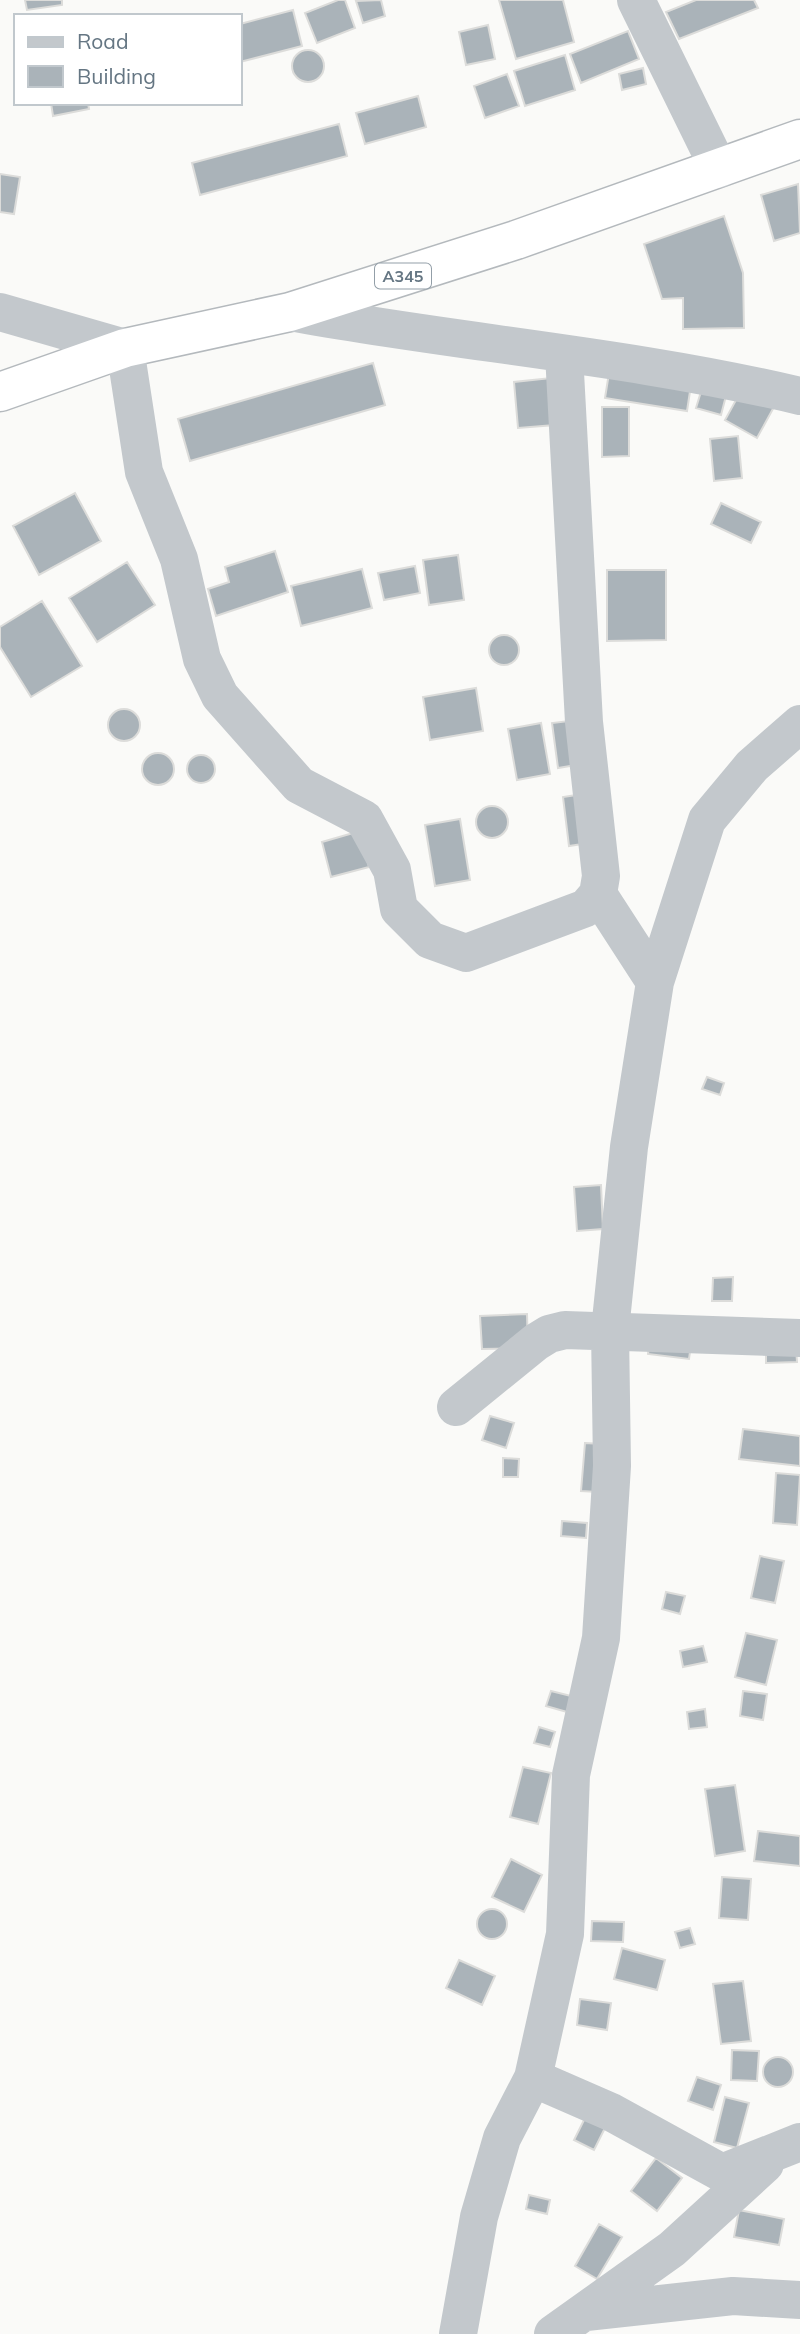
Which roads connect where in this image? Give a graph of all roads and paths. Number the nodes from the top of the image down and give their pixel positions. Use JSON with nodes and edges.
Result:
{"nodes":[{"id":1,"x":636,"y":0,"type":"edge"},
{"id":2,"x":800,"y":139,"type":"edge"},
{"id":3,"x":719,"y":169,"type":"junction"},
{"id":4,"x":0,"y":312,"type":"edge"},
{"id":5,"x":290,"y":312,"type":"junction"},
{"id":6,"x":125,"y":348,"type":"junction"},
{"id":7,"x":564,"y":354,"type":"junction"},
{"id":8,"x":0,"y":392,"type":"edge"},
{"id":9,"x":800,"y":396,"type":"edge"},
{"id":10,"x":800,"y":724,"type":"edge"},
{"id":11,"x":598,"y":894,"type":"junction"},
{"id":12,"x":655,"y":982,"type":"junction"},
{"id":13,"x":610,"y":1330,"type":"junction"},
{"id":14,"x":800,"y":1338,"type":"edge"},
{"id":15,"x":456,"y":1407,"type":"dead end"},
{"id":16,"x":534,"y":2078,"type":"junction"},
{"id":17,"x":788,"y":2148,"type":"edge"},
{"id":18,"x":800,"y":2300,"type":"edge"},
{"id":19,"x":585,"y":2312,"type":"junction"},
{"id":20,"x":458,"y":2334,"type":"edge"},
{"id":21,"x":553,"y":2334,"type":"edge"}],
"edges":[{"from":1,"to":3,"type":"street"},
{"from":2,"to":3,"type":"highway","number":"A345"},
{"from":3,"to":5,"type":"highway","number":"A345"},
{"from":4,"to":6,"type":"street"},
{"from":5,"to":6,"type":"highway","number":"A345"},
{"from":5,"to":7,"type":"street"},
{"from":6,"to":8,"type":"highway","number":"A345"},
{"from":6,"to":11,"type":"street"},
{"from":7,"to":9,"type":"street"},
{"from":7,"to":11,"type":"street"},
{"from":10,"to":12,"type":"street"},
{"from":11,"to":12,"type":"street"},
{"from":12,"to":13,"type":"street"},
{"from":13,"to":14,"type":"street"},
{"from":13,"to":15,"type":"street"},
{"from":13,"to":16,"type":"street"},
{"from":16,"to":17,"type":"street"},
{"from":16,"to":20,"type":"street"},
{"from":17,"to":19,"type":"street"},
{"from":18,"to":19,"type":"street"},
{"from":19,"to":21,"type":"street"}]}
